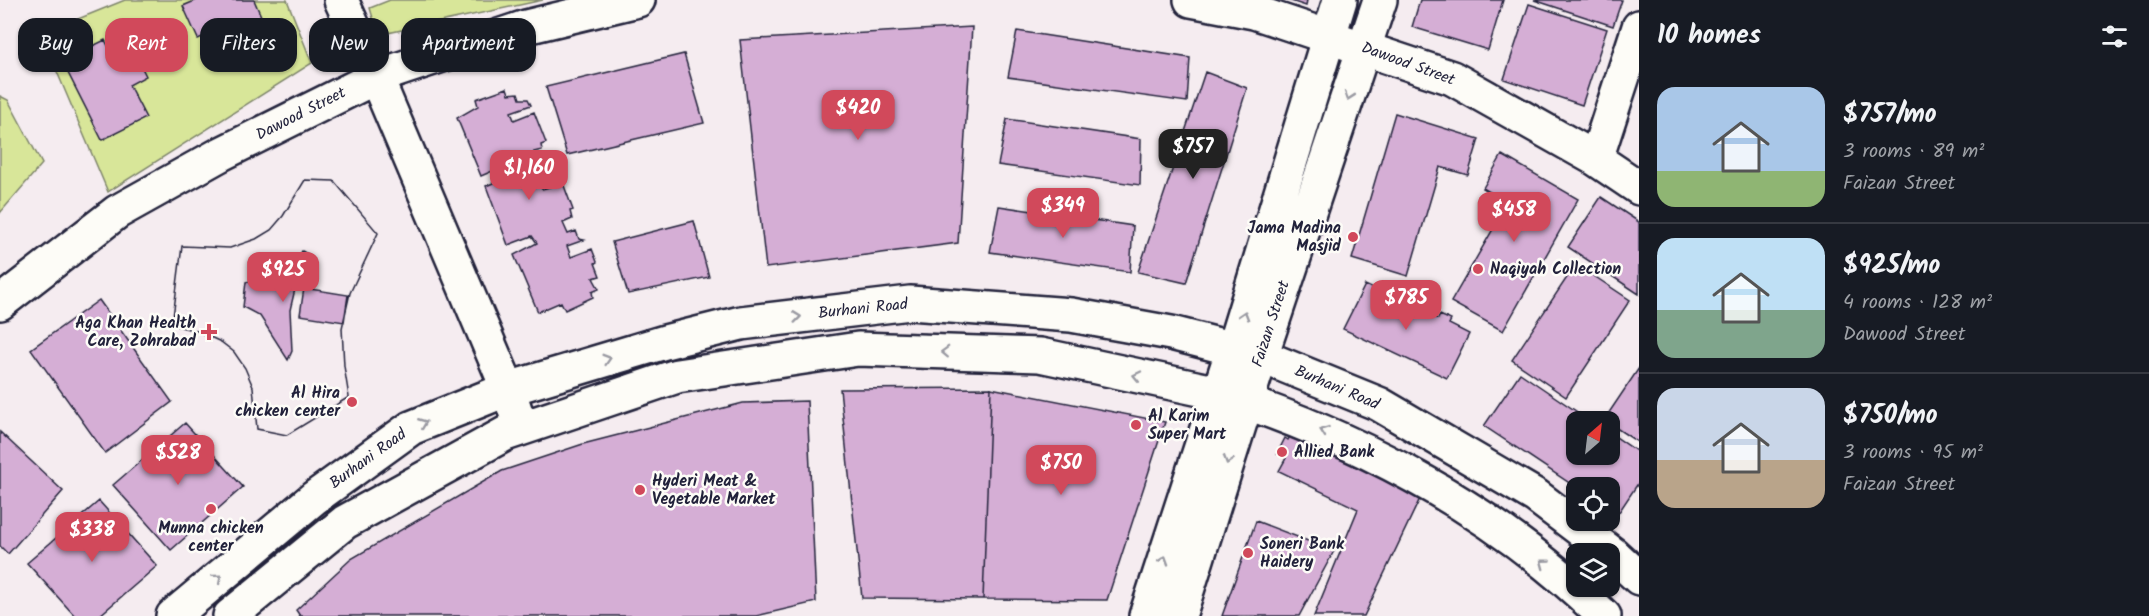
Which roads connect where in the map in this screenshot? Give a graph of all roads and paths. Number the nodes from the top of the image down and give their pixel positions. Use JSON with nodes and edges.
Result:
{"nodes":[{"id":1,"x":341,"y":0,"type":"edge"},
{"id":2,"x":638,"y":0,"type":"edge"},
{"id":3,"x":1191,"y":0,"type":"edge"},
{"id":4,"x":1340,"y":0,"type":"edge"},
{"id":5,"x":1380,"y":0,"type":"edge"},
{"id":6,"x":1639,"y":27,"type":"edge"},
{"id":7,"x":1328,"y":37,"type":"junction"},
{"id":8,"x":1365,"y":48,"type":"junction"},
{"id":9,"x":376,"y":77,"type":"junction"},
{"id":10,"x":1596,"y":159,"type":"junction"},
{"id":11,"x":1639,"y":188,"type":"edge"},
{"id":12,"x":0,"y":303,"type":"edge"},
{"id":13,"x":1247,"y":352,"type":"junction"},
{"id":14,"x":508,"y":389,"type":"junction"},
{"id":15,"x":1232,"y":398,"type":"junction"},
{"id":16,"x":521,"y":428,"type":"junction"},
{"id":17,"x":1639,"y":578,"type":"edge"},
{"id":18,"x":173,"y":616,"type":"edge"},
{"id":19,"x":230,"y":616,"type":"edge"},
{"id":20,"x":1146,"y":616,"type":"edge"},
{"id":21,"x":1179,"y":616,"type":"edge"},
{"id":22,"x":1604,"y":616,"type":"edge"}],
"edges":[{"from":1,"to":9,"type":"street"},
{"from":2,"to":9,"type":"street","name":"Dawood Street"},
{"from":3,"to":7,"type":"street","name":"Dawood Street"},
{"from":4,"to":7,"type":"street","name":"Faizan Street"},
{"from":5,"to":8,"type":"street","name":"Faizan Street"},
{"from":6,"to":10,"type":"street"},
{"from":7,"to":8,"type":"street","name":"Dawood Street"},
{"from":13,"to":7,"type":"street","name":"Faizan Street","one_way":true},
{"from":8,"to":10,"type":"street","name":"Dawood Street"},
{"from":8,"to":13,"type":"street","name":"Faizan Street","one_way":true},
{"from":9,"to":12,"type":"street","name":"Dawood Street"},
{"from":9,"to":14,"type":"street"},
{"from":10,"to":11,"type":"street","name":"Dawood Street"},
{"from":14,"to":13,"type":"street","name":"Burhani Road","one_way":true},
{"from":13,"to":15,"type":"street","name":"Faizan Street"},
{"from":13,"to":17,"type":"street","name":"Burhani Road"},
{"from":14,"to":16,"type":"street"},
{"from":18,"to":14,"type":"street","name":"Burhani Road","one_way":true},
{"from":15,"to":16,"type":"street","one_way":true},
{"from":20,"to":15,"type":"street","name":"Faizan Street","one_way":true},
{"from":15,"to":21,"type":"street","name":"Faizan Street","one_way":true},
{"from":22,"to":15,"type":"street","one_way":true},
{"from":16,"to":19,"type":"street"}]}
